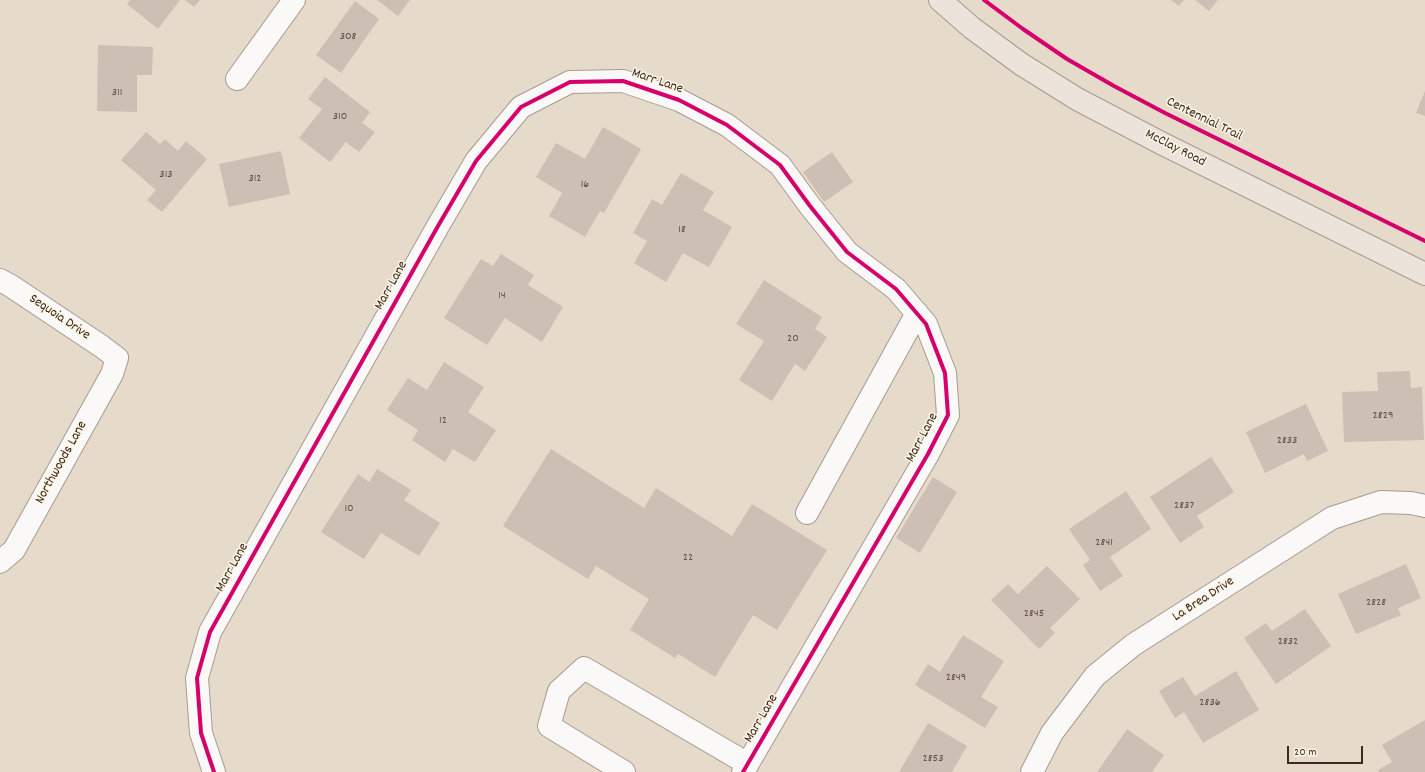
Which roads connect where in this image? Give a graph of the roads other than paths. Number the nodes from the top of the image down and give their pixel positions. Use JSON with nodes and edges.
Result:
{"nodes":[{"id":1,"x":294,"y":0,"type":"edge"},
{"id":2,"x":940,"y":0,"type":"edge"},
{"id":3,"x":237,"y":79,"type":"dead end"},
{"id":4,"x":1425,"y":274,"type":"edge"},
{"id":5,"x":0,"y":280,"type":"edge"},
{"id":6,"x":917,"y":313,"type":"junction"},
{"id":7,"x":117,"y":358,"type":"joint"},
{"id":8,"x":1425,"y":506,"type":"edge"},
{"id":9,"x":807,"y":513,"type":"dead end"},
{"id":10,"x":0,"y":562,"type":"edge"},
{"id":11,"x":746,"y":768,"type":"edge"},
{"id":12,"x":214,"y":772,"type":"edge"},
{"id":13,"x":624,"y":772,"type":"edge"},
{"id":14,"x":1032,"y":772,"type":"edge"}],
"edges":[{"from":1,"to":3,"type":"street"},
{"from":2,"to":4,"type":"main road","name":"McClay Road"},
{"from":5,"to":7,"type":"street","name":"Sequoia Drive"},
{"from":6,"to":9,"type":"street"},
{"from":6,"to":11,"type":"street","name":"Marr Lane"},
{"from":6,"to":12,"type":"street","name":"Marr Lane"},
{"from":7,"to":10,"type":"street","name":"Northwoods Lane"},
{"from":8,"to":14,"type":"street","name":"La Brea Drive"},
{"from":11,"to":13,"type":"street"}]}
